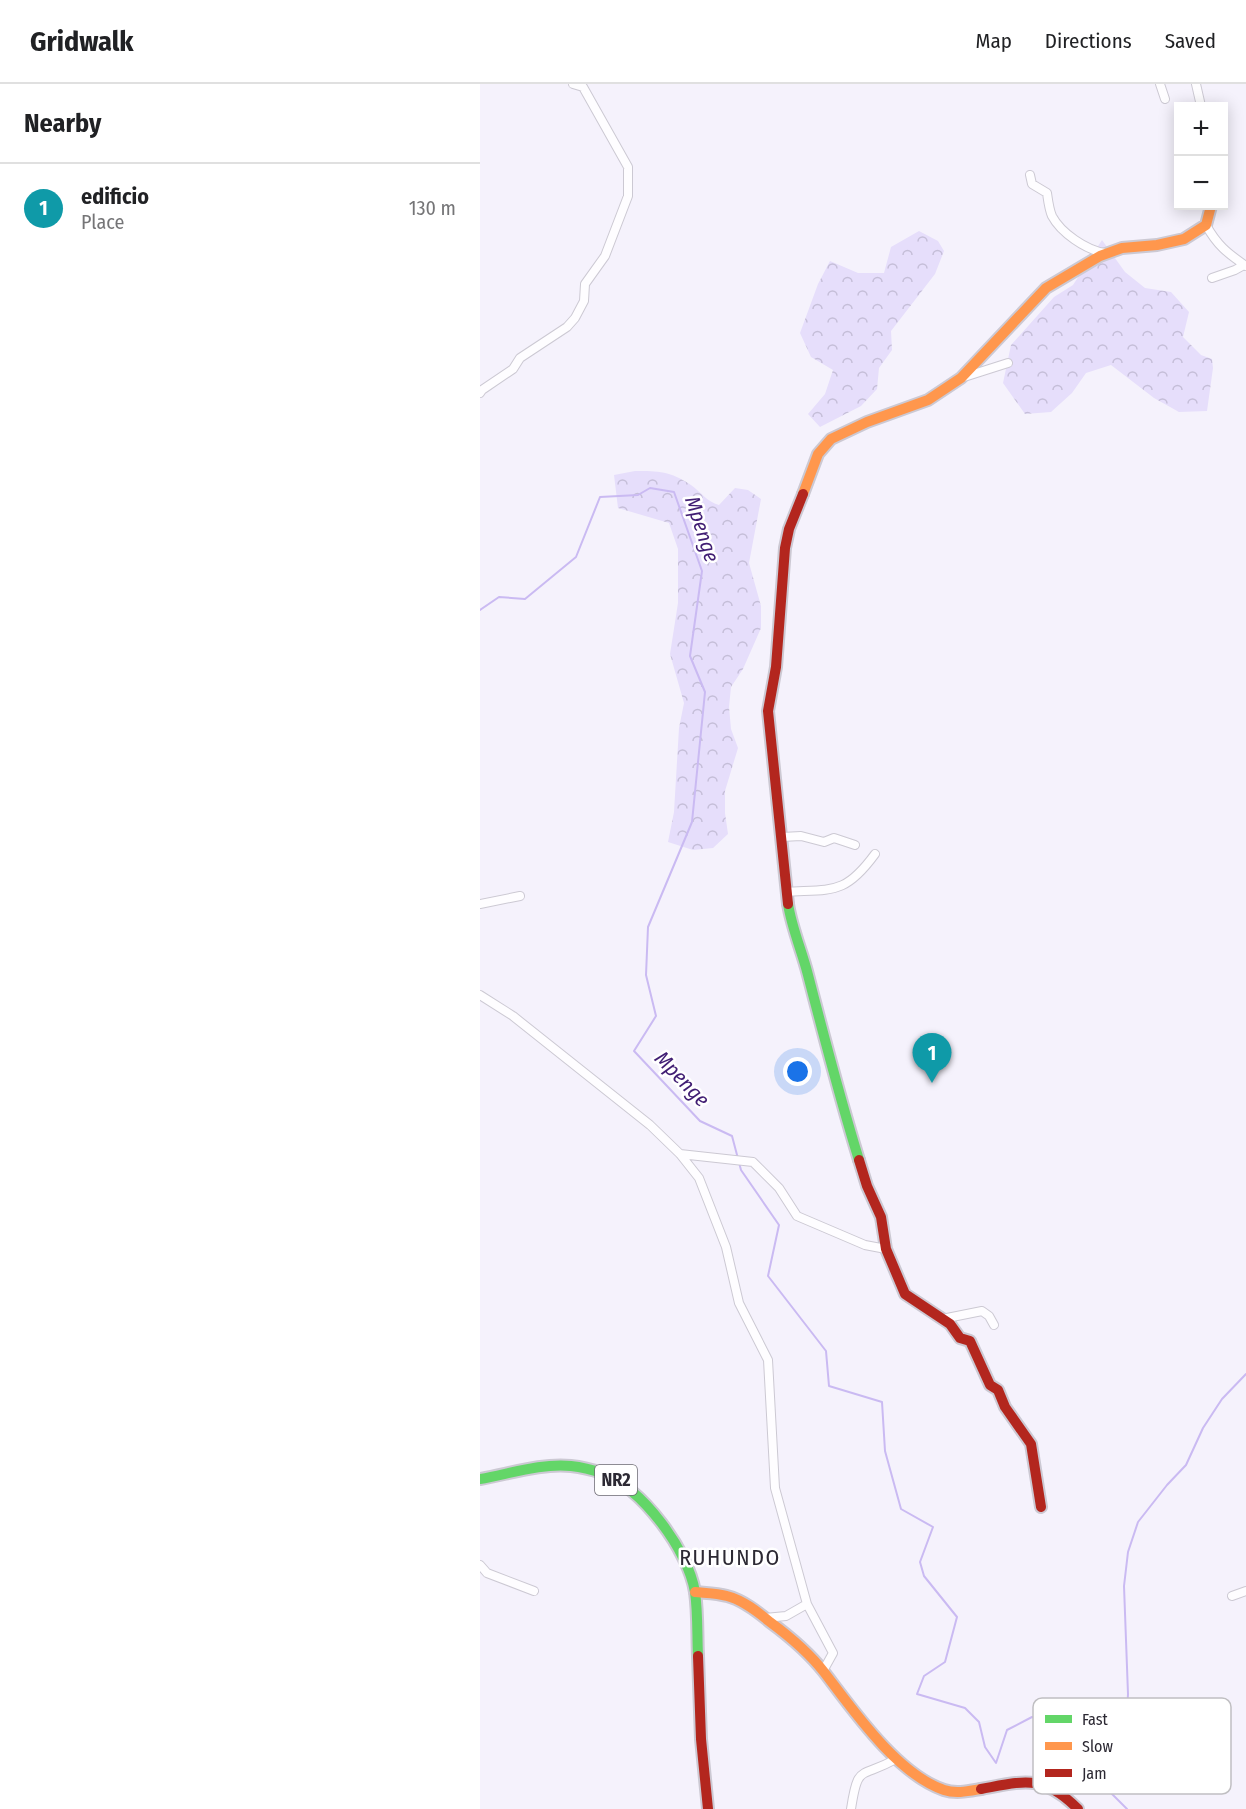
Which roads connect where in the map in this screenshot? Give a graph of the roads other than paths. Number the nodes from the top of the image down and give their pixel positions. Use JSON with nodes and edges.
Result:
{"nodes":[{"id":1,"x":573,"y":84,"type":"edge"},
{"id":2,"x":1160,"y":84,"type":"edge"},
{"id":3,"x":1196,"y":84,"type":"edge"},
{"id":4,"x":1165,"y":99,"type":"dead end"},
{"id":5,"x":1200,"y":102,"type":"edge"},
{"id":6,"x":1029,"y":175,"type":"dead end"},
{"id":7,"x":1209,"y":210,"type":"edge"},
{"id":8,"x":1206,"y":225,"type":"junction"},
{"id":9,"x":1106,"y":254,"type":"junction"},
{"id":10,"x":1245,"y":265,"type":"edge"},
{"id":11,"x":1212,"y":278,"type":"dead end"},
{"id":12,"x":1008,"y":363,"type":"dead end"},
{"id":13,"x":961,"y":378,"type":"junction"},
{"id":14,"x":480,"y":393,"type":"edge"},
{"id":15,"x":782,"y":837,"type":"junction"},
{"id":16,"x":855,"y":846,"type":"dead end"},
{"id":17,"x":875,"y":854,"type":"dead end"},
{"id":18,"x":786,"y":892,"type":"junction"},
{"id":19,"x":520,"y":896,"type":"dead end"},
{"id":20,"x":480,"y":903,"type":"edge"},
{"id":21,"x":480,"y":995,"type":"edge"},
{"id":22,"x":680,"y":1154,"type":"junction"},
{"id":23,"x":886,"y":1249,"type":"junction"},
{"id":24,"x":941,"y":1320,"type":"junction"},
{"id":25,"x":994,"y":1325,"type":"dead end"},
{"id":26,"x":480,"y":1479,"type":"edge"},
{"id":27,"x":1041,"y":1507,"type":"dead end"},
{"id":28,"x":480,"y":1565,"type":"edge"},
{"id":29,"x":534,"y":1591,"type":"dead end"},
{"id":30,"x":695,"y":1592,"type":"junction"},
{"id":31,"x":1246,"y":1592,"type":"edge"},
{"id":32,"x":1232,"y":1596,"type":"dead end"},
{"id":33,"x":807,"y":1604,"type":"junction"},
{"id":34,"x":765,"y":1618,"type":"junction"},
{"id":35,"x":823,"y":1671,"type":"junction"},
{"id":36,"x":896,"y":1760,"type":"junction"},
{"id":37,"x":1033,"y":1782,"type":"edge"},
{"id":38,"x":1057,"y":1794,"type":"edge"},
{"id":39,"x":708,"y":1809,"type":"edge"},
{"id":40,"x":851,"y":1809,"type":"edge"},
{"id":41,"x":1078,"y":1809,"type":"edge"}],
"edges":[{"from":1,"to":14,"type":"street"},
{"from":2,"to":4,"type":"street"},
{"from":3,"to":5,"type":"street"},
{"from":6,"to":9,"type":"street"},
{"from":7,"to":8,"type":"main road"},
{"from":8,"to":9,"type":"main road"},
{"from":8,"to":10,"type":"street"},
{"from":9,"to":13,"type":"main road"},
{"from":10,"to":11,"type":"street"},
{"from":12,"to":13,"type":"street"},
{"from":13,"to":15,"type":"main road"},
{"from":15,"to":16,"type":"street"},
{"from":15,"to":18,"type":"main road"},
{"from":17,"to":18,"type":"street"},
{"from":18,"to":23,"type":"main road"},
{"from":19,"to":20,"type":"street"},
{"from":21,"to":22,"type":"street"},
{"from":22,"to":23,"type":"street"},
{"from":22,"to":33,"type":"street"},
{"from":23,"to":24,"type":"main road"},
{"from":24,"to":25,"type":"street"},
{"from":24,"to":27,"type":"main road"},
{"from":26,"to":30,"type":"main road","number":"NR2"},
{"from":28,"to":29,"type":"street"},
{"from":30,"to":34,"type":"main road"},
{"from":30,"to":39,"type":"main road","number":"NR2"},
{"from":31,"to":32,"type":"street"},
{"from":33,"to":34,"type":"street"},
{"from":33,"to":35,"type":"street"},
{"from":34,"to":35,"type":"main road"},
{"from":35,"to":36,"type":"main road"},
{"from":36,"to":37,"type":"main road"},
{"from":36,"to":40,"type":"street"},
{"from":38,"to":41,"type":"main road"}]}
